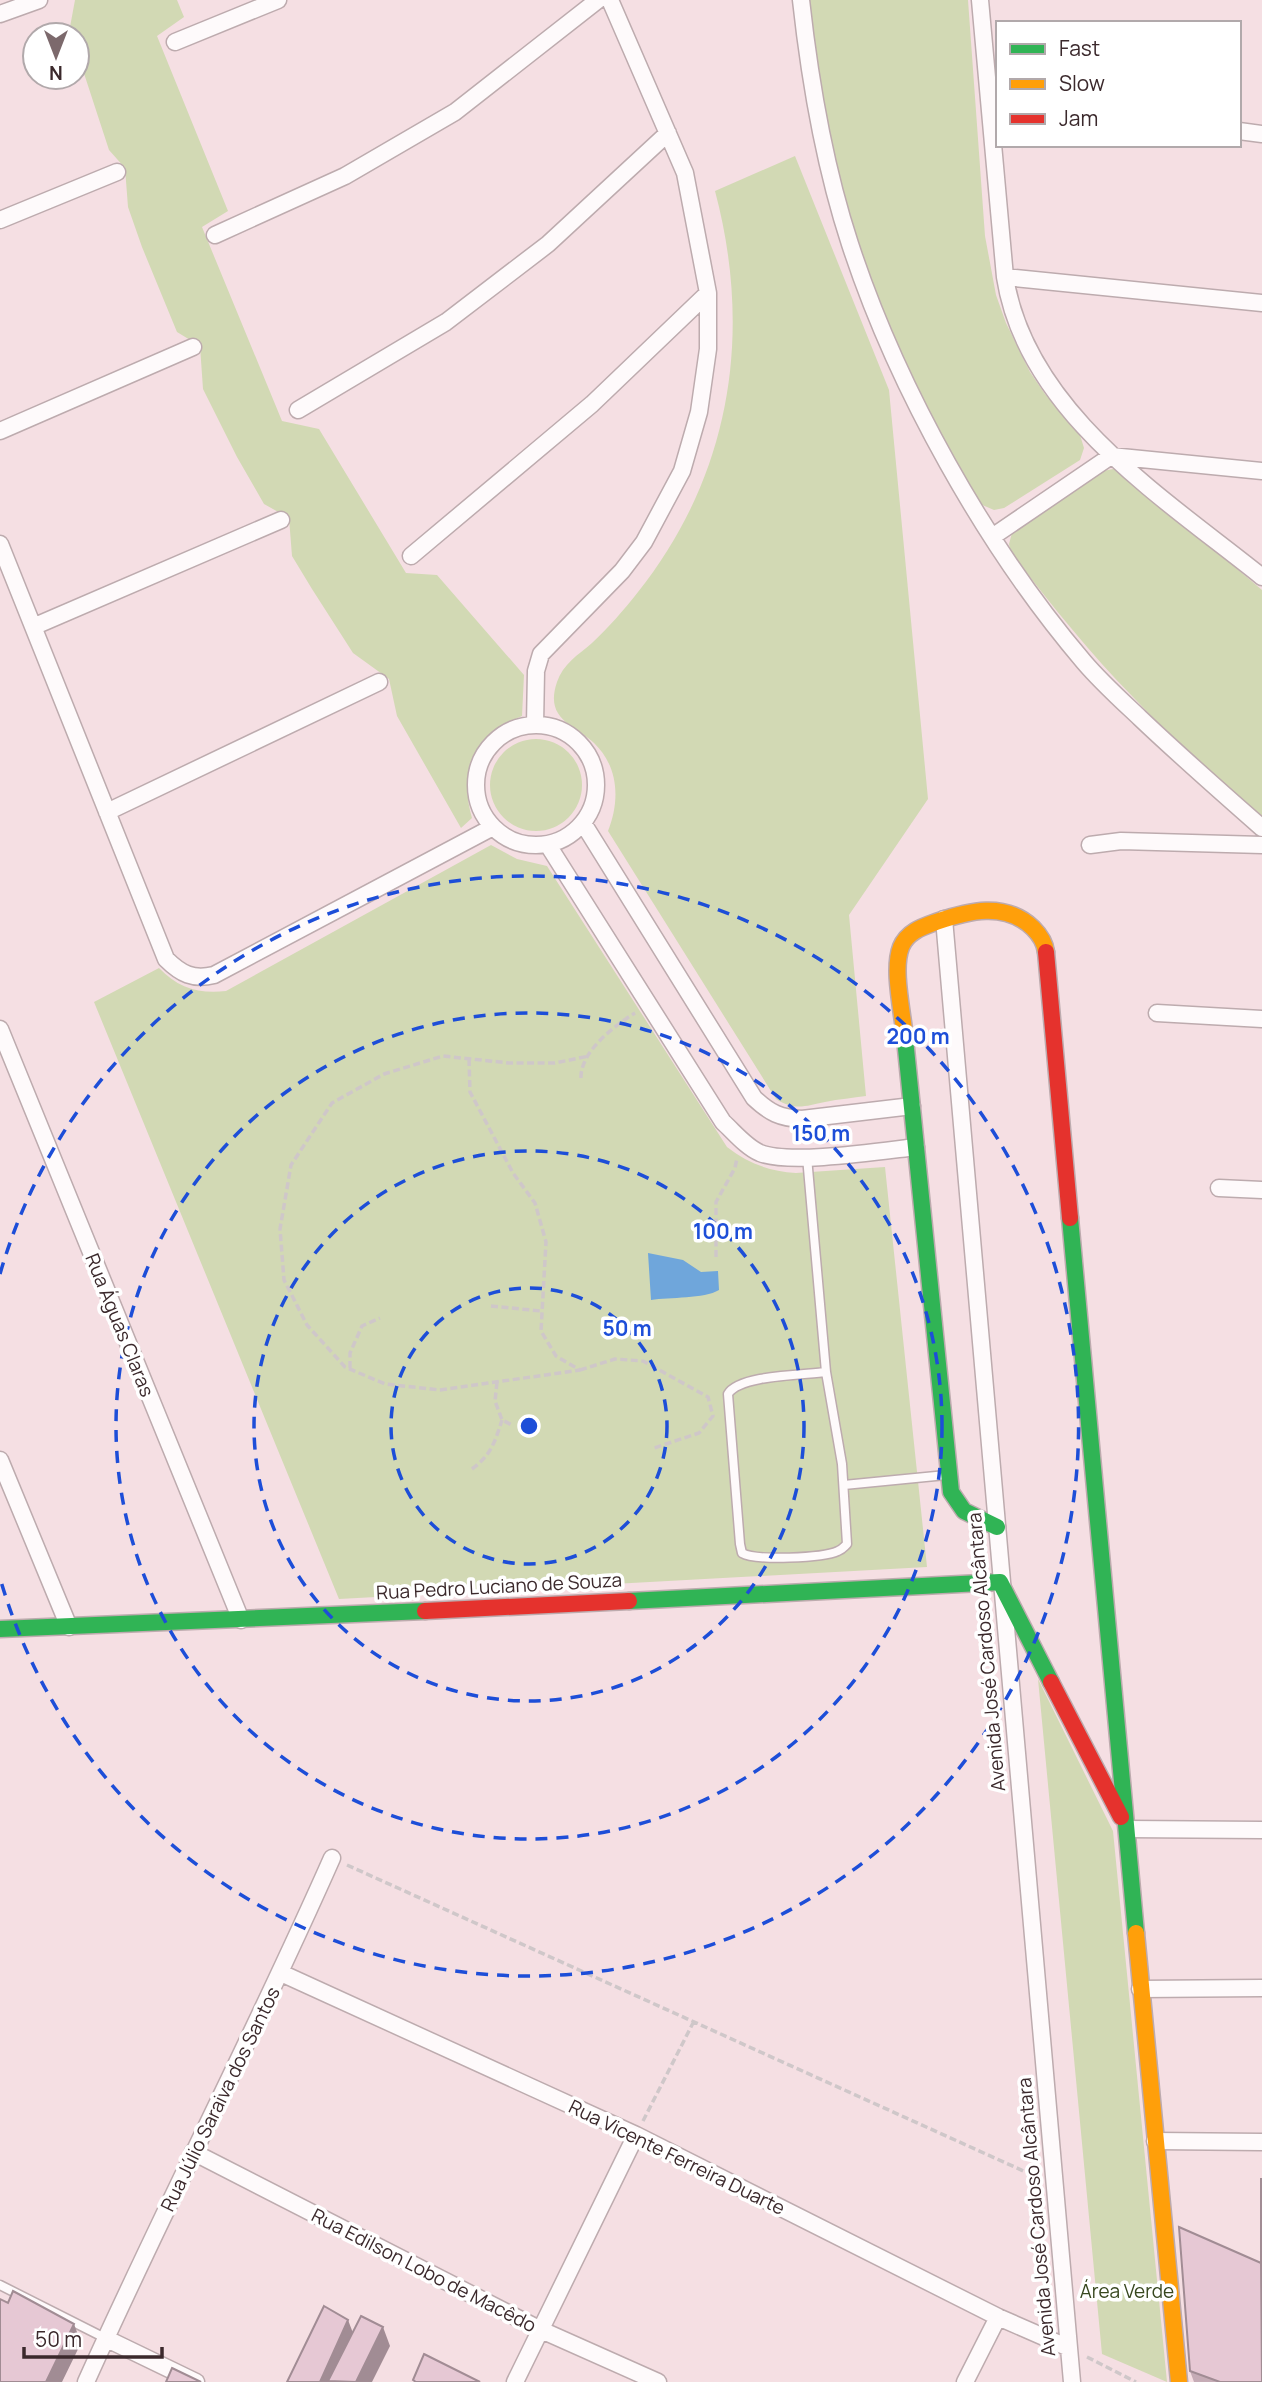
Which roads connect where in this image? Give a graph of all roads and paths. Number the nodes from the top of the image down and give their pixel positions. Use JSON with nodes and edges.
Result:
{"nodes":[{"id":1,"x":39,"y":0,"type":"edge"},
{"id":2,"x":278,"y":0,"type":"edge"},
{"id":3,"x":598,"y":0,"type":"edge"},
{"id":4,"x":610,"y":0,"type":"edge"},
{"id":5,"x":801,"y":0,"type":"edge"},
{"id":6,"x":980,"y":0,"type":"edge"},
{"id":7,"x":0,"y":14,"type":"edge"},
{"id":8,"x":174,"y":42,"type":"dead end"},
{"id":9,"x":994,"y":107,"type":"edge"},
{"id":10,"x":1241,"y":131,"type":"edge"},
{"id":11,"x":668,"y":133,"type":"junction"},
{"id":12,"x":1262,"y":134,"type":"edge"},
{"id":13,"x":996,"y":138,"type":"edge"},
{"id":14,"x":997,"y":147,"type":"edge"},
{"id":15,"x":117,"y":172,"type":"dead end"},
{"id":16,"x":0,"y":220,"type":"edge"},
{"id":17,"x":215,"y":235,"type":"dead end"},
{"id":18,"x":1005,"y":277,"type":"junction"},
{"id":19,"x":708,"y":293,"type":"junction"},
{"id":20,"x":1262,"y":303,"type":"edge"},
{"id":21,"x":193,"y":347,"type":"dead end"},
{"id":22,"x":298,"y":410,"type":"dead end"},
{"id":23,"x":0,"y":431,"type":"edge"},
{"id":24,"x":1111,"y":456,"type":"junction"},
{"id":25,"x":1262,"y":471,"type":"edge"},
{"id":26,"x":281,"y":520,"type":"dead end"},
{"id":27,"x":992,"y":537,"type":"junction"},
{"id":28,"x":0,"y":544,"type":"edge"},
{"id":29,"x":411,"y":556,"type":"dead end"},
{"id":30,"x":1262,"y":577,"type":"edge"},
{"id":31,"x":34,"y":626,"type":"junction"},
{"id":32,"x":379,"y":682,"type":"dead end"},
{"id":33,"x":535,"y":725,"type":"junction"},
{"id":34,"x":107,"y":812,"type":"junction"},
{"id":35,"x":583,"y":823,"type":"junction"},
{"id":36,"x":493,"y":827,"type":"junction"},
{"id":37,"x":1262,"y":828,"type":"edge"},
{"id":38,"x":548,"y":845,"type":"junction"},
{"id":39,"x":1090,"y":845,"type":"dead end"},
{"id":40,"x":1262,"y":845,"type":"edge"},
{"id":41,"x":944,"y":919,"type":"junction"},
{"id":42,"x":649,"y":1004,"type":"junction"},
{"id":43,"x":1157,"y":1013,"type":"dead end"},
{"id":44,"x":1262,"y":1019,"type":"edge"},
{"id":45,"x":0,"y":1029,"type":"edge"},
{"id":46,"x":589,"y":1056,"type":"junction"},
{"id":47,"x":469,"y":1059,"type":"junction"},
{"id":48,"x":581,"y":1078,"type":"dead end"},
{"id":49,"x":912,"y":1106,"type":"junction"},
{"id":50,"x":741,"y":1139,"type":"junction"},
{"id":51,"x":916,"y":1147,"type":"junction"},
{"id":52,"x":807,"y":1157,"type":"junction"},
{"id":53,"x":1220,"y":1188,"type":"dead end"},
{"id":54,"x":1262,"y":1190,"type":"edge"},
{"id":55,"x":716,"y":1257,"type":"dead end"},
{"id":56,"x":491,"y":1306,"type":"dead end"},
{"id":57,"x":541,"y":1311,"type":"junction"},
{"id":58,"x":380,"y":1318,"type":"dead end"},
{"id":59,"x":350,"y":1369,"type":"junction"},
{"id":60,"x":580,"y":1370,"type":"junction"},
{"id":61,"x":825,"y":1372,"type":"junction"},
{"id":62,"x":497,"y":1382,"type":"junction"},
{"id":63,"x":502,"y":1420,"type":"junction"},
{"id":64,"x":512,"y":1424,"type":"dead end"},
{"id":65,"x":654,"y":1448,"type":"dead end"},
{"id":66,"x":0,"y":1460,"type":"edge"},
{"id":67,"x":472,"y":1469,"type":"dead end"},
{"id":68,"x":949,"y":1475,"type":"junction"},
{"id":69,"x":844,"y":1485,"type":"junction"},
{"id":70,"x":997,"y":1527,"type":"junction"},
{"id":71,"x":1000,"y":1583,"type":"junction"},
{"id":72,"x":241,"y":1620,"type":"junction"},
{"id":73,"x":69,"y":1628,"type":"junction"},
{"id":74,"x":0,"y":1629,"type":"edge"},
{"id":75,"x":1127,"y":1829,"type":"junction"},
{"id":76,"x":1262,"y":1830,"type":"edge"},
{"id":77,"x":332,"y":1858,"type":"joint"},
{"id":78,"x":281,"y":1973,"type":"junction"},
{"id":79,"x":1262,"y":1988,"type":"edge"},
{"id":80,"x":1140,"y":1989,"type":"junction"},
{"id":81,"x":693,"y":2023,"type":"junction"},
{"id":82,"x":636,"y":2135,"type":"junction"},
{"id":83,"x":1155,"y":2141,"type":"junction"},
{"id":84,"x":1262,"y":2142,"type":"edge"},
{"id":85,"x":193,"y":2152,"type":"junction"},
{"id":86,"x":1053,"y":2185,"type":"junction"},
{"id":87,"x":0,"y":2285,"type":"edge"},
{"id":88,"x":998,"y":2317,"type":"junction"},
{"id":89,"x":539,"y":2329,"type":"junction"},
{"id":90,"x":105,"y":2338,"type":"junction"},
{"id":91,"x":1069,"y":2348,"type":"junction"},
{"id":92,"x":86,"y":2382,"type":"edge"},
{"id":93,"x":197,"y":2382,"type":"edge"},
{"id":94,"x":515,"y":2382,"type":"edge"},
{"id":95,"x":658,"y":2382,"type":"edge"},
{"id":96,"x":965,"y":2382,"type":"edge"},
{"id":97,"x":1072,"y":2382,"type":"edge"},
{"id":98,"x":1136,"y":2382,"type":"edge"},
{"id":99,"x":1179,"y":2382,"type":"edge"}],
"edges":[{"from":1,"to":7,"type":"street"},
{"from":2,"to":8,"type":"street"},
{"from":3,"to":17,"type":"street"},
{"from":4,"to":11,"type":"street"},
{"from":5,"to":27,"type":"street"},
{"from":6,"to":9,"type":"street"},
{"from":9,"to":13,"type":"street"},
{"from":10,"to":12,"type":"street"},
{"from":11,"to":19,"type":"street"},
{"from":11,"to":22,"type":"street"},
{"from":14,"to":18,"type":"street"},
{"from":15,"to":16,"type":"street"},
{"from":18,"to":20,"type":"street"},
{"from":18,"to":24,"type":"street"},
{"from":19,"to":29,"type":"street"},
{"from":19,"to":33,"type":"street"},
{"from":21,"to":23,"type":"street"},
{"from":24,"to":25,"type":"street"},
{"from":24,"to":27,"type":"street"},
{"from":24,"to":30,"type":"street"},
{"from":26,"to":31,"type":"street"},
{"from":27,"to":37,"type":"street"},
{"from":28,"to":31,"type":"street"},
{"from":31,"to":34,"type":"street"},
{"from":32,"to":34,"type":"street"},
{"from":33,"to":35,"type":"street"},
{"from":33,"to":36,"type":"street"},
{"from":34,"to":36,"type":"street"},
{"from":35,"to":38,"type":"street"},
{"from":35,"to":49,"type":"street"},
{"from":36,"to":38,"type":"street"},
{"from":38,"to":42,"type":"street"},
{"from":39,"to":40,"type":"street"},
{"from":41,"to":49,"type":"street"},
{"from":41,"to":70,"type":"street","name":"Avenida José Cardoso Alcântara"},
{"from":41,"to":75,"type":"street"},
{"from":42,"to":46,"type":"path"},
{"from":42,"to":50,"type":"street"},
{"from":43,"to":44,"type":"street"},
{"from":45,"to":72,"type":"street","name":"Rua Águas Claras"},
{"from":46,"to":47,"type":"path"},
{"from":46,"to":48,"type":"path"},
{"from":47,"to":57,"type":"path"},
{"from":47,"to":59,"type":"path"},
{"from":49,"to":51,"type":"street"},
{"from":50,"to":52,"type":"street"},
{"from":50,"to":55,"type":"path"},
{"from":51,"to":52,"type":"street"},
{"from":51,"to":68,"type":"street"},
{"from":52,"to":61,"type":"lane"},
{"from":53,"to":54,"type":"street"},
{"from":56,"to":57,"type":"path"},
{"from":57,"to":60,"type":"path"},
{"from":58,"to":59,"type":"path"},
{"from":59,"to":62,"type":"path"},
{"from":60,"to":62,"type":"path"},
{"from":60,"to":65,"type":"path"},
{"from":61,"to":69,"type":"lane"},
{"from":61,"to":69,"type":"lane"},
{"from":62,"to":63,"type":"path"},
{"from":63,"to":64,"type":"path"},
{"from":63,"to":67,"type":"path"},
{"from":66,"to":73,"type":"street"},
{"from":68,"to":69,"type":"lane"},
{"from":68,"to":70,"type":"street"},
{"from":70,"to":71,"type":"street","name":"Avenida José Cardoso Alcântara"},
{"from":71,"to":72,"type":"street","name":"Rua Pedro Luciano de Souza"},
{"from":71,"to":75,"type":"street"},
{"from":71,"to":86,"type":"street","name":"Avenida José Cardoso Alcântara"},
{"from":72,"to":73,"type":"street","name":"Rua Pedro Luciano de Souza"},
{"from":73,"to":74,"type":"street","name":"Rua Pedro Luciano de Souza"},
{"from":75,"to":76,"type":"street"},
{"from":75,"to":80,"type":"street"},
{"from":77,"to":78,"type":"street","name":"Rua Júlio Saraiva dos Santos"},
{"from":77,"to":81,"type":"path"},
{"from":78,"to":82,"type":"street","name":"Rua Vicente Ferreira Duarte"},
{"from":78,"to":85,"type":"street","name":"Rua Júlio Saraiva dos Santos"},
{"from":79,"to":80,"type":"street"},
{"from":80,"to":83,"type":"street"},
{"from":81,"to":82,"type":"path"},
{"from":81,"to":86,"type":"path"},
{"from":82,"to":88,"type":"street","name":"Rua Vicente Ferreira Duarte"},
{"from":82,"to":89,"type":"street"},
{"from":83,"to":84,"type":"street"},
{"from":83,"to":99,"type":"street"},
{"from":85,"to":89,"type":"street","name":"Rua Edilson Lobo de Macêdo"},
{"from":85,"to":90,"type":"street","name":"Rua Júlio Saraiva dos Santos"},
{"from":86,"to":91,"type":"street","name":"Avenida José Cardoso Alcântara"},
{"from":87,"to":90,"type":"lane"},
{"from":88,"to":91,"type":"street","name":"Rua Vicente Ferreira Duarte"},
{"from":88,"to":96,"type":"street"},
{"from":89,"to":94,"type":"street"},
{"from":89,"to":95,"type":"street","name":"Rua Edilson Lobo de Macêdo"},
{"from":90,"to":92,"type":"street","name":"Rua Júlio Saraiva dos Santos"},
{"from":90,"to":93,"type":"street"},
{"from":91,"to":97,"type":"street","name":"Avenida José Cardoso Alcântara"},
{"from":91,"to":98,"type":"path"}]}
